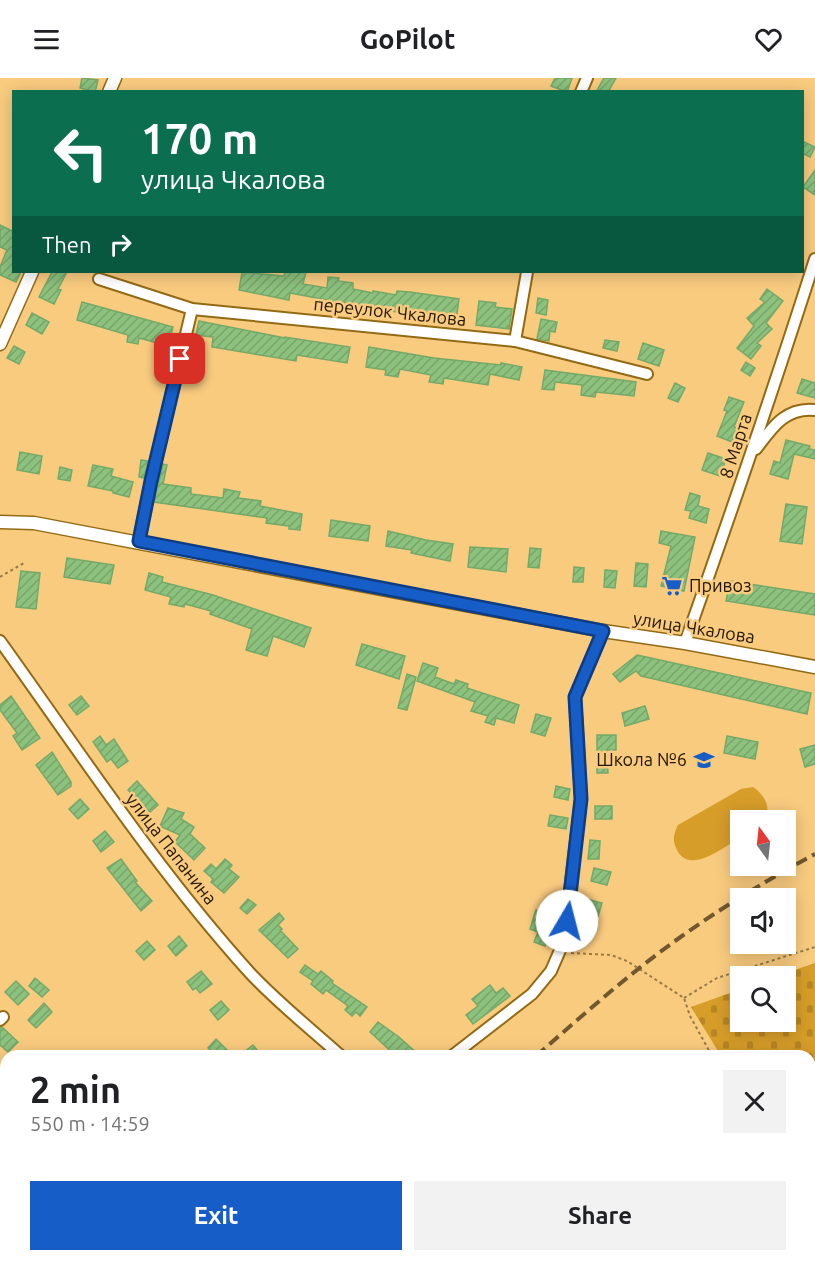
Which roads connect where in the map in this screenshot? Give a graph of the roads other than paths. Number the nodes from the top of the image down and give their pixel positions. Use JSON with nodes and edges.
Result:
{"nodes":[{"id":1,"x":815,"y":259,"type":"edge"},
{"id":2,"x":33,"y":273,"type":"edge"},
{"id":3,"x":527,"y":273,"type":"edge"},
{"id":4,"x":99,"y":279,"type":"dead end"},
{"id":5,"x":192,"y":309,"type":"junction"},
{"id":6,"x":515,"y":341,"type":"junction"},
{"id":7,"x":0,"y":344,"type":"edge"},
{"id":8,"x":647,"y":374,"type":"dead end"},
{"id":9,"x":815,"y":410,"type":"edge"},
{"id":10,"x":751,"y":456,"type":"junction"},
{"id":11,"x":0,"y":522,"type":"edge"},
{"id":12,"x":139,"y":541,"type":"junction"},
{"id":13,"x":603,"y":631,"type":"junction"},
{"id":14,"x":0,"y":641,"type":"edge"},
{"id":15,"x":685,"y":643,"type":"junction"},
{"id":16,"x":815,"y":667,"type":"edge"},
{"id":17,"x":334,"y":1050,"type":"edge"},
{"id":18,"x":460,"y":1050,"type":"edge"}],
"edges":[{"from":1,"to":10,"type":"street","name":"8 Марта"},
{"from":2,"to":7,"type":"street"},
{"from":3,"to":6,"type":"street"},
{"from":4,"to":5,"type":"street","name":"переулок Чкалова"},
{"from":5,"to":6,"type":"street","name":"переулок Чкалова"},
{"from":5,"to":12,"type":"street"},
{"from":6,"to":8,"type":"street","name":"переулок Чкалова"},
{"from":9,"to":10,"type":"street"},
{"from":10,"to":15,"type":"street","name":"8 Марта"},
{"from":11,"to":12,"type":"street","name":"улица Чкалова"},
{"from":12,"to":13,"type":"street","name":"улица Чкалова"},
{"from":13,"to":15,"type":"street","name":"улица Чкалова"},
{"from":13,"to":18,"type":"street"},
{"from":14,"to":17,"type":"street","name":"улица Папанина"},
{"from":15,"to":16,"type":"street","name":"улица Чкалова"}]}
